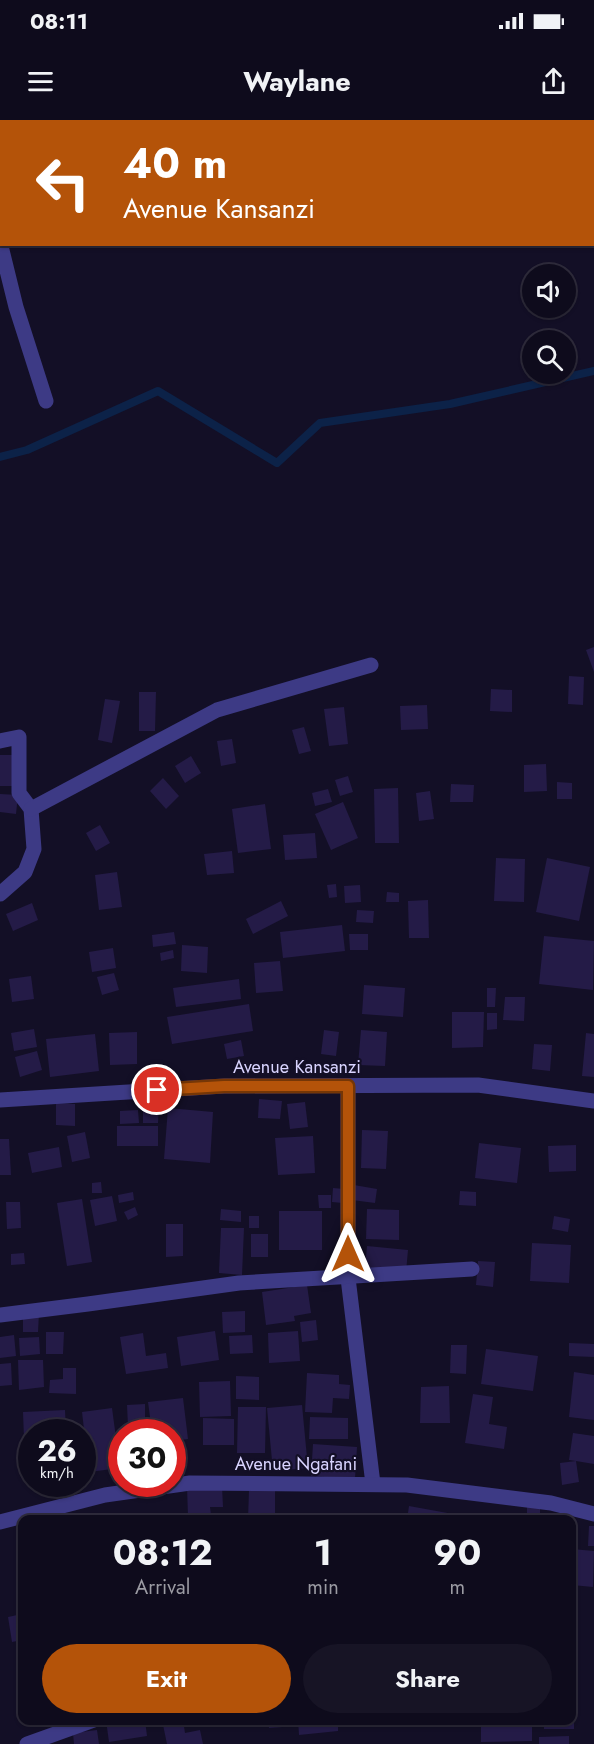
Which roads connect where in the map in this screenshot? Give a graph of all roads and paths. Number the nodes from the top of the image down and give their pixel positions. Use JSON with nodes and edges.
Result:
{"nodes":[{"id":1,"x":1,"y":246,"type":"edge"},
{"id":2,"x":46,"y":401,"type":"dead end"},
{"id":3,"x":371,"y":665,"type":"dead end"},
{"id":4,"x":0,"y":741,"type":"edge"},
{"id":5,"x":31,"y":809,"type":"junction"},
{"id":6,"x":0,"y":894,"type":"edge"},
{"id":7,"x":348,"y":1086,"type":"junction"},
{"id":8,"x":0,"y":1100,"type":"edge"},
{"id":9,"x":594,"y":1101,"type":"edge"},
{"id":10,"x":472,"y":1269,"type":"dead end"},
{"id":11,"x":348,"y":1278,"type":"junction"},
{"id":12,"x":0,"y":1315,"type":"edge"},
{"id":13,"x":373,"y":1484,"type":"junction"},
{"id":14,"x":594,"y":1514,"type":"edge"},
{"id":15,"x":27,"y":1515,"type":"edge"},
{"id":16,"x":18,"y":1517,"type":"edge"},
{"id":17,"x":0,"y":1522,"type":"edge"},
{"id":18,"x":80,"y":1725,"type":"edge"},
{"id":19,"x":27,"y":1744,"type":"edge"}],
"edges":[{"from":1,"to":2,"type":"street"},
{"from":3,"to":5,"type":"street"},
{"from":4,"to":5,"type":"street"},
{"from":5,"to":6,"type":"street"},
{"from":7,"to":8,"type":"street","name":"Avenue Kansanzi"},
{"from":7,"to":9,"type":"street","name":"Avenue Kansanzi"},
{"from":7,"to":11,"type":"street"},
{"from":10,"to":11,"type":"street"},
{"from":11,"to":12,"type":"street"},
{"from":11,"to":13,"type":"street"},
{"from":13,"to":14,"type":"street","name":"Avenue Ngafani"},
{"from":13,"to":15,"type":"street","name":"Avenue Ngafani"},
{"from":16,"to":17,"type":"street","name":"Avenue Ngafani"},
{"from":18,"to":19,"type":"street"}]}
